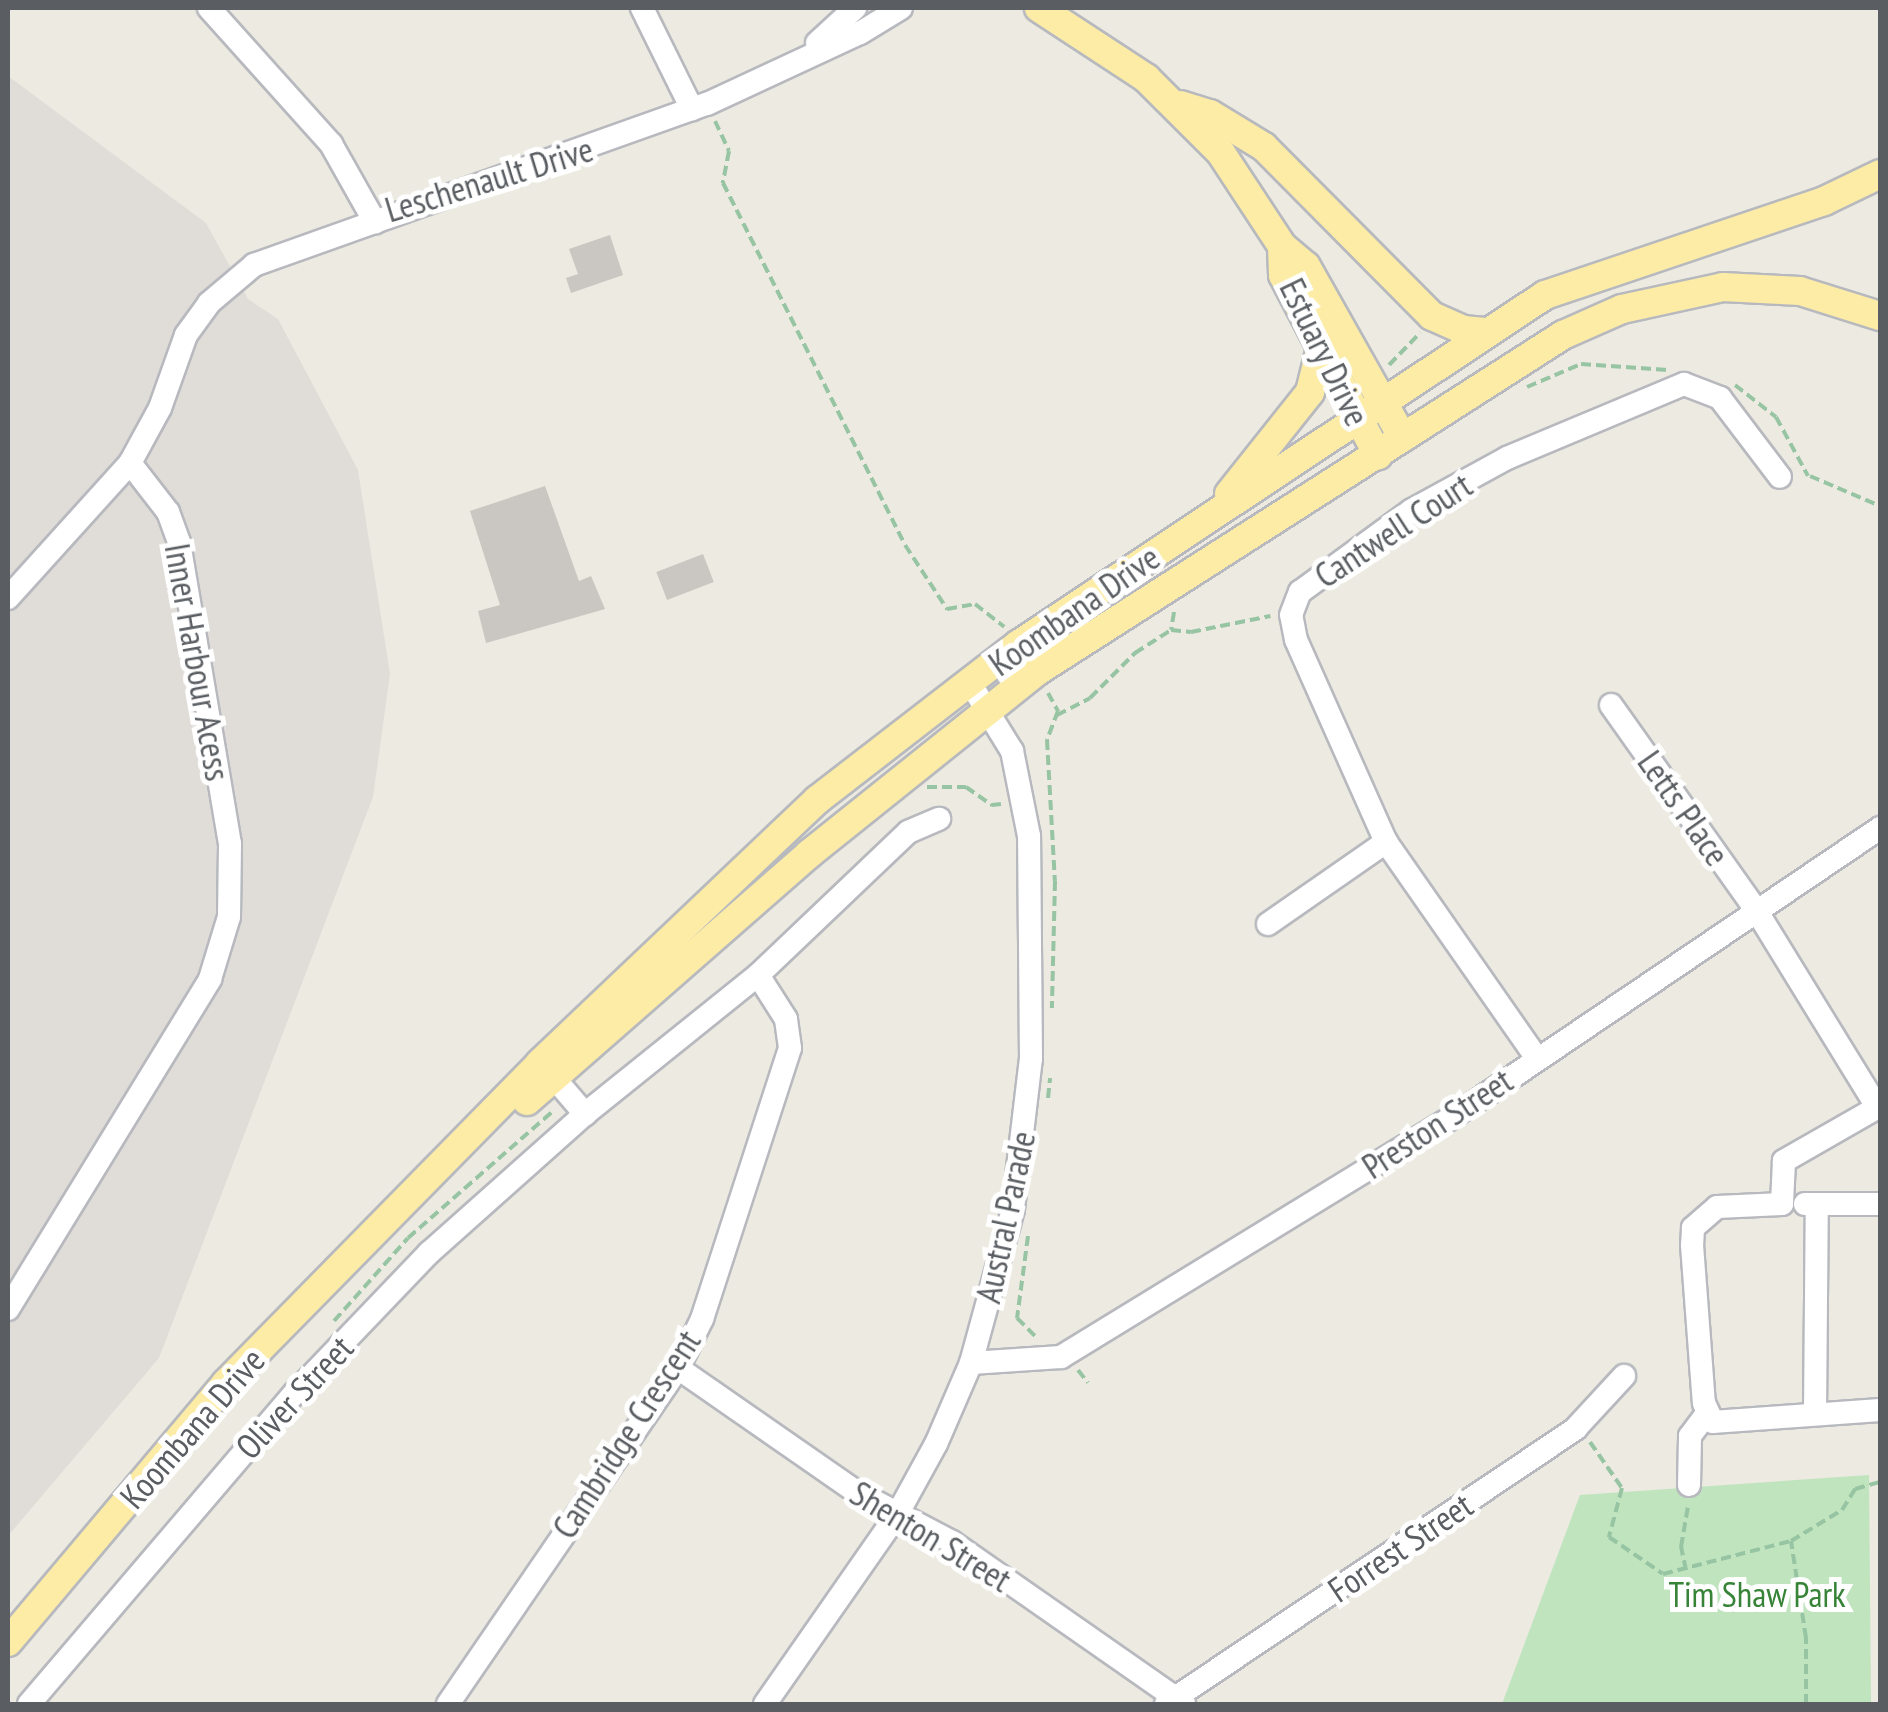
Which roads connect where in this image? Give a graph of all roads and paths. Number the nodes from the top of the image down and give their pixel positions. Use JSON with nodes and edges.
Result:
{"nodes":[{"id":1,"x":209,"y":8,"type":"edge"},
{"id":2,"x":642,"y":8,"type":"edge"},
{"id":3,"x":855,"y":8,"type":"edge"},
{"id":4,"x":901,"y":8,"type":"edge"},
{"id":5,"x":1038,"y":8,"type":"edge"},
{"id":6,"x":795,"y":61,"type":"junction"},
{"id":7,"x":1174,"y":104,"type":"junction"},
{"id":8,"x":692,"y":110,"type":"junction"},
{"id":9,"x":1880,"y":174,"type":"edge"},
{"id":10,"x":375,"y":222,"type":"junction"},
{"id":11,"x":1282,"y":246,"type":"junction"},
{"id":12,"x":1880,"y":316,"type":"edge"},
{"id":13,"x":1422,"y":329,"type":"dead end"},
{"id":14,"x":1488,"y":332,"type":"junction"},
{"id":15,"x":1320,"y":352,"type":"junction"},
{"id":16,"x":1385,"y":368,"type":"dead end"},
{"id":17,"x":1382,"y":402,"type":"junction"},
{"id":18,"x":1356,"y":419,"type":"junction"},
{"id":19,"x":1403,"y":438,"type":"junction"},
{"id":20,"x":1378,"y":455,"type":"junction"},
{"id":21,"x":130,"y":463,"type":"junction"},
{"id":22,"x":1780,"y":477,"type":"joint"},
{"id":23,"x":1880,"y":506,"type":"edge"},
{"id":24,"x":1213,"y":514,"type":"junction"},
{"id":25,"x":8,"y":598,"type":"edge"},
{"id":26,"x":1187,"y":604,"type":"dead end"},
{"id":27,"x":1291,"y":615,"type":"junction"},
{"id":28,"x":1171,"y":630,"type":"junction"},
{"id":29,"x":970,"y":683,"type":"junction"},
{"id":30,"x":1611,"y":706,"type":"dead end"},
{"id":31,"x":990,"y":710,"type":"junction"},
{"id":32,"x":1056,"y":716,"type":"dead end"},
{"id":33,"x":939,"y":819,"type":"dead end"},
{"id":34,"x":1880,"y":828,"type":"edge"},
{"id":35,"x":1386,"y":842,"type":"junction"},
{"id":36,"x":1756,"y":910,"type":"junction"},
{"id":37,"x":1268,"y":924,"type":"dead end"},
{"id":38,"x":758,"y":975,"type":"junction"},
{"id":39,"x":1536,"y":1057,"type":"junction"},
{"id":40,"x":547,"y":1070,"type":"junction"},
{"id":41,"x":1879,"y":1107,"type":"edge"},
{"id":42,"x":585,"y":1114,"type":"junction"},
{"id":43,"x":1782,"y":1204,"type":"junction"},
{"id":44,"x":1818,"y":1204,"type":"junction"},
{"id":45,"x":1880,"y":1204,"type":"edge"},
{"id":46,"x":8,"y":1309,"type":"edge"},
{"id":47,"x":971,"y":1363,"type":"junction"},
{"id":48,"x":678,"y":1368,"type":"junction"},
{"id":49,"x":1624,"y":1376,"type":"dead end"},
{"id":50,"x":1880,"y":1410,"type":"edge"},
{"id":51,"x":1814,"y":1413,"type":"junction"},
{"id":52,"x":1706,"y":1415,"type":"junction"},
{"id":53,"x":1576,"y":1428,"type":"junction"},
{"id":54,"x":1880,"y":1482,"type":"edge"},
{"id":55,"x":1689,"y":1485,"type":"joint"},
{"id":56,"x":898,"y":1513,"type":"junction"},
{"id":57,"x":1791,"y":1540,"type":"junction"},
{"id":58,"x":1686,"y":1570,"type":"junction"},
{"id":59,"x":8,"y":1642,"type":"edge"},
{"id":60,"x":1174,"y":1702,"type":"edge"},
{"id":61,"x":29,"y":1704,"type":"edge"},
{"id":62,"x":448,"y":1704,"type":"edge"},
{"id":63,"x":765,"y":1704,"type":"edge"},
{"id":64,"x":1806,"y":1704,"type":"edge"}],
"edges":[{"from":1,"to":10,"type":"street","name":"Leschenault Drive"},
{"from":2,"to":8,"type":"street"},
{"from":3,"to":6,"type":"street","name":"Leschenault Drive"},
{"from":4,"to":6,"type":"street","name":"Leschenault Drive"},
{"from":5,"to":7,"type":"main road","name":"Estuary Drive"},
{"from":6,"to":8,"type":"street","name":"Leschenault Drive"},
{"from":7,"to":11,"type":"main road","name":"Estuary Drive"},
{"from":7,"to":14,"type":"main road"},
{"from":8,"to":10,"type":"street","name":"Leschenault Drive"},
{"from":9,"to":14,"type":"main road","name":"Koombana Drive"},
{"from":10,"to":21,"type":"street"},
{"from":11,"to":15,"type":"main road","name":"Estuary Drive"},
{"from":11,"to":17,"type":"main road","name":"Estuary Drive"},
{"from":12,"to":19,"type":"main road","name":"Koombana Drive"},
{"from":13,"to":16,"type":"path"},
{"from":14,"to":17,"type":"main road","name":"Koombana Drive"},
{"from":15,"to":18,"type":"main road","name":"Estuary Drive"},
{"from":15,"to":24,"type":"main road"},
{"from":17,"to":18,"type":"main road","name":"Koombana Drive"},
{"from":17,"to":19,"type":"main road","name":"Estuary Drive"},
{"from":18,"to":20,"type":"main road","name":"Estuary Drive"},
{"from":18,"to":24,"type":"main road","name":"Koombana Drive"},
{"from":19,"to":20,"type":"main road","name":"Koombana Drive"},
{"from":20,"to":31,"type":"main road","name":"Koombana Drive"},
{"from":21,"to":25,"type":"street"},
{"from":21,"to":46,"type":"street","name":"Inner Harbour Acess"},
{"from":22,"to":23,"type":"path"},
{"from":22,"to":27,"type":"street","name":"Cantwell Court"},
{"from":24,"to":29,"type":"main road","name":"Koombana Drive"},
{"from":26,"to":28,"type":"path"},
{"from":27,"to":28,"type":"path"},
{"from":27,"to":35,"type":"street","name":"Cantwell Court"},
{"from":28,"to":32,"type":"path"},
{"from":29,"to":31,"type":"street","name":"Austral Parade"},
{"from":29,"to":40,"type":"main road","name":"Koombana Drive"},
{"from":30,"to":36,"type":"street","name":"Letts Place"},
{"from":31,"to":40,"type":"main road","name":"Koombana Drive"},
{"from":31,"to":47,"type":"street","name":"Austral Parade"},
{"from":33,"to":38,"type":"street","name":"Oliver Street"},
{"from":34,"to":36,"type":"street","name":"Preston Street"},
{"from":35,"to":37,"type":"street"},
{"from":35,"to":39,"type":"street","name":"Cantwell Court"},
{"from":36,"to":39,"type":"street","name":"Preston Street"},
{"from":36,"to":41,"type":"street","name":"Letts Place"},
{"from":38,"to":42,"type":"street","name":"Oliver Street"},
{"from":38,"to":48,"type":"street","name":"Cambridge Crescent"},
{"from":39,"to":47,"type":"street","name":"Preston Street"},
{"from":40,"to":42,"type":"street"},
{"from":40,"to":59,"type":"main road","name":"Koombana Drive"},
{"from":41,"to":43,"type":"street"},
{"from":42,"to":61,"type":"street","name":"Oliver Street"},
{"from":43,"to":44,"type":"street"},
{"from":43,"to":52,"type":"street"},
{"from":44,"to":45,"type":"street"},
{"from":44,"to":51,"type":"street"},
{"from":47,"to":56,"type":"street","name":"Austral Parade"},
{"from":48,"to":56,"type":"street","name":"Shenton Street"},
{"from":48,"to":62,"type":"street","name":"Cambridge Crescent"},
{"from":49,"to":53,"type":"street","name":"Forrest Street"},
{"from":50,"to":51,"type":"street"},
{"from":51,"to":52,"type":"street"},
{"from":52,"to":55,"type":"street"},
{"from":53,"to":58,"type":"path"},
{"from":53,"to":60,"type":"street","name":"Forrest Street"},
{"from":54,"to":57,"type":"path"},
{"from":55,"to":58,"type":"path"},
{"from":56,"to":60,"type":"street","name":"Shenton Street"},
{"from":56,"to":63,"type":"street","name":"Austral Parade"},
{"from":57,"to":58,"type":"path"},
{"from":57,"to":64,"type":"path"}]}
